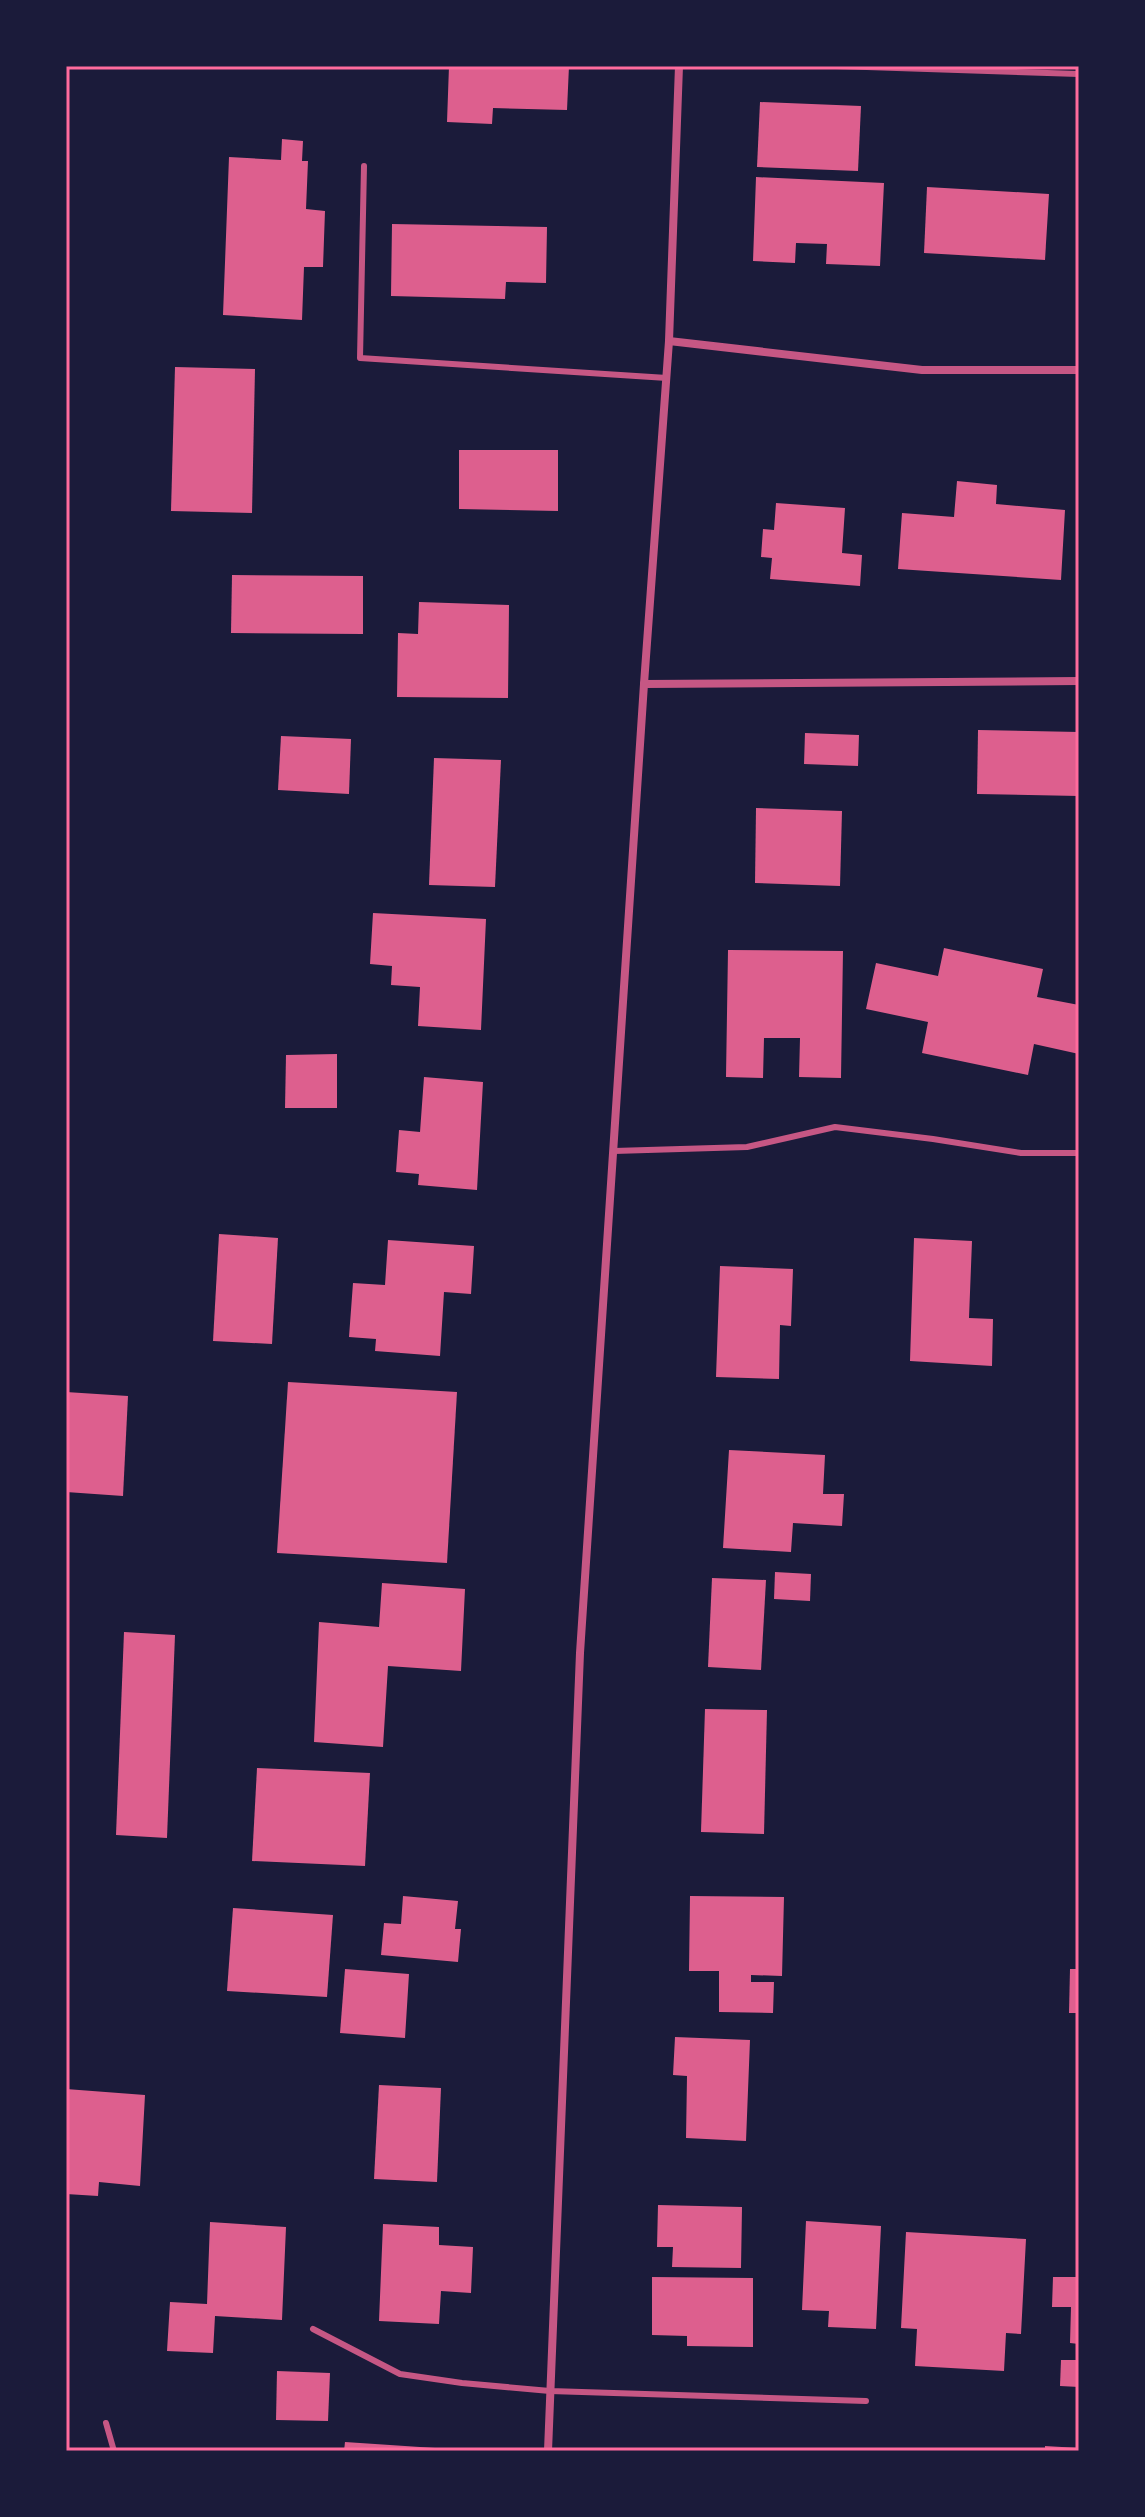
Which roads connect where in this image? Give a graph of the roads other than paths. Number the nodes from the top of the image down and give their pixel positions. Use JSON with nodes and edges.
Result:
{"nodes":[{"id":1,"x":679,"y":66,"type":"edge"},
{"id":2,"x":836,"y":66,"type":"edge"},
{"id":3,"x":1079,"y":74,"type":"edge"},
{"id":4,"x":364,"y":166,"type":"dead end"},
{"id":5,"x":669,"y":341,"type":"junction"},
{"id":6,"x":1079,"y":370,"type":"edge"},
{"id":7,"x":667,"y":378,"type":"junction"},
{"id":8,"x":1079,"y":681,"type":"edge"},
{"id":9,"x":644,"y":684,"type":"junction"},
{"id":10,"x":614,"y":1151,"type":"junction"},
{"id":11,"x":1079,"y":1153,"type":"edge"},
{"id":12,"x":313,"y":2329,"type":"dead end"},
{"id":13,"x":550,"y":2391,"type":"junction"},
{"id":14,"x":866,"y":2401,"type":"dead end"},
{"id":15,"x":106,"y":2423,"type":"dead end"},
{"id":16,"x":114,"y":2451,"type":"edge"},
{"id":17,"x":548,"y":2451,"type":"edge"}],
"edges":[{"from":1,"to":5,"type":"street"},
{"from":2,"to":3,"type":"lane"},
{"from":4,"to":7,"type":"lane"},
{"from":5,"to":6,"type":"street"},
{"from":5,"to":7,"type":"street"},
{"from":7,"to":9,"type":"street"},
{"from":8,"to":9,"type":"street"},
{"from":9,"to":10,"type":"street"},
{"from":10,"to":11,"type":"lane"},
{"from":10,"to":13,"type":"street"},
{"from":12,"to":13,"type":"lane"},
{"from":13,"to":14,"type":"lane"},
{"from":13,"to":17,"type":"street"},
{"from":15,"to":16,"type":"lane"}]}
